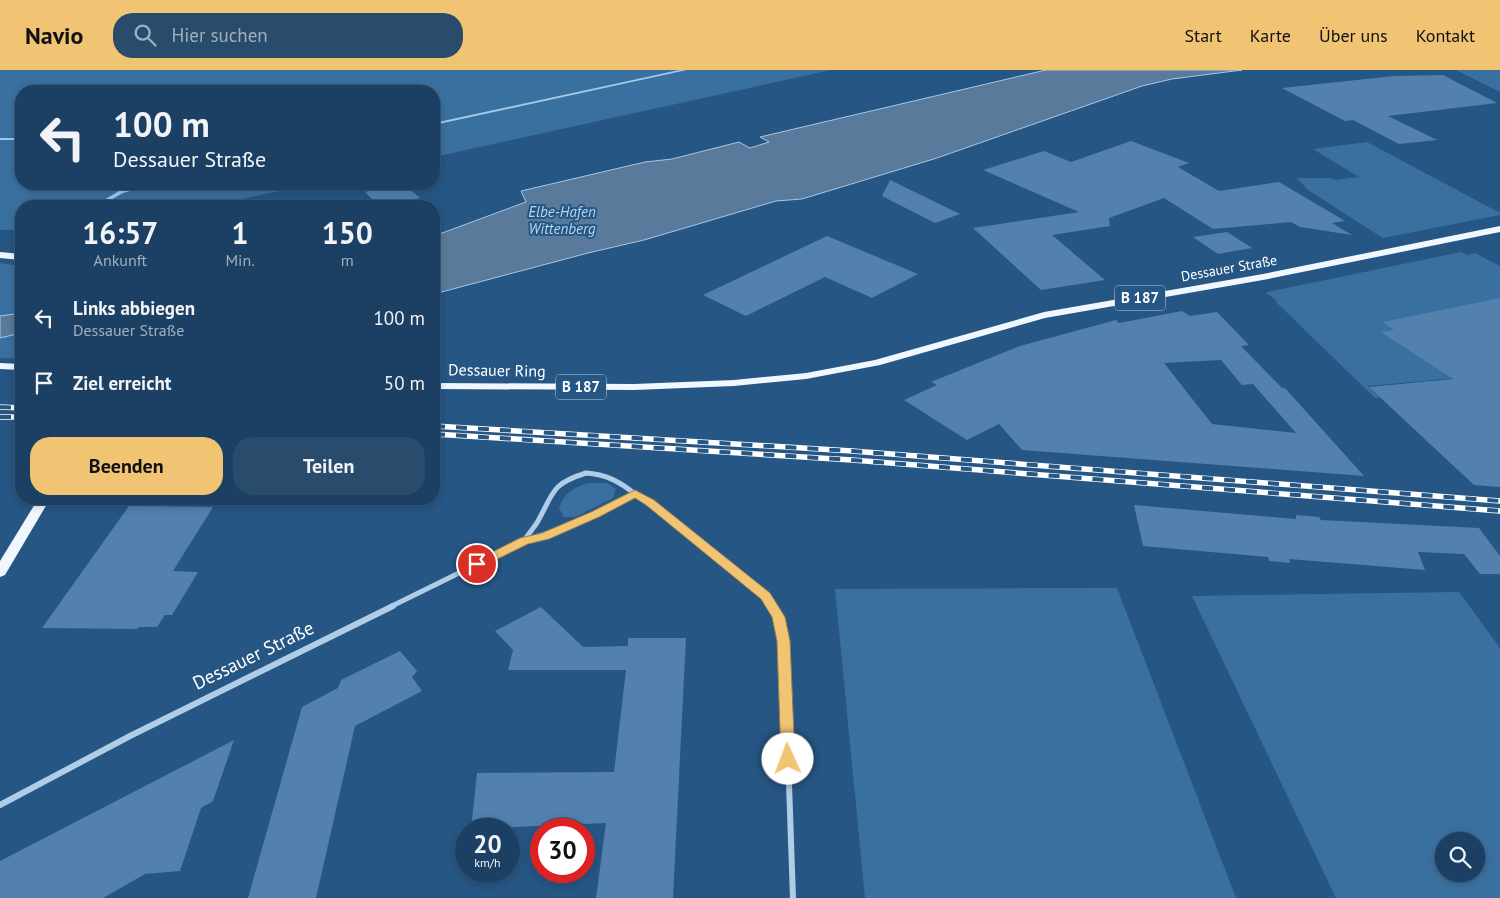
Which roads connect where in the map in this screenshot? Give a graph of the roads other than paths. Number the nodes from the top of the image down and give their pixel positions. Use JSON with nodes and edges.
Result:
{"nodes":[{"id":1,"x":1500,"y":230,"type":"edge"},
{"id":2,"x":0,"y":255,"type":"edge"},
{"id":3,"x":15,"y":256,"type":"edge"},
{"id":4,"x":0,"y":366,"type":"edge"},
{"id":5,"x":15,"y":367,"type":"edge"},
{"id":6,"x":710,"y":385,"type":"joint"},
{"id":7,"x":440,"y":386,"type":"edge"},
{"id":8,"x":635,"y":494,"type":"junction"},
{"id":9,"x":40,"y":505,"type":"edge"},
{"id":10,"x":524,"y":541,"type":"junction"},
{"id":11,"x":0,"y":572,"type":"edge"},
{"id":12,"x":0,"y":805,"type":"edge"},
{"id":13,"x":793,"y":898,"type":"edge"}],
"edges":[{"from":1,"to":6,"type":"main road","name":"Dessauer Straße","number":"B 187"},
{"from":2,"to":3,"type":"main road"},
{"from":4,"to":5,"type":"main road"},
{"from":6,"to":7,"type":"main road","name":"Dessauer Ring","number":"B 187"},
{"from":8,"to":10,"type":"street","name":"Dessauer Straße"},
{"from":8,"to":10,"type":"street","name":"Dessauer Straße"},
{"from":8,"to":13,"type":"street"},
{"from":9,"to":11,"type":"main road"},
{"from":10,"to":12,"type":"street","name":"Dessauer Straße"}]}
